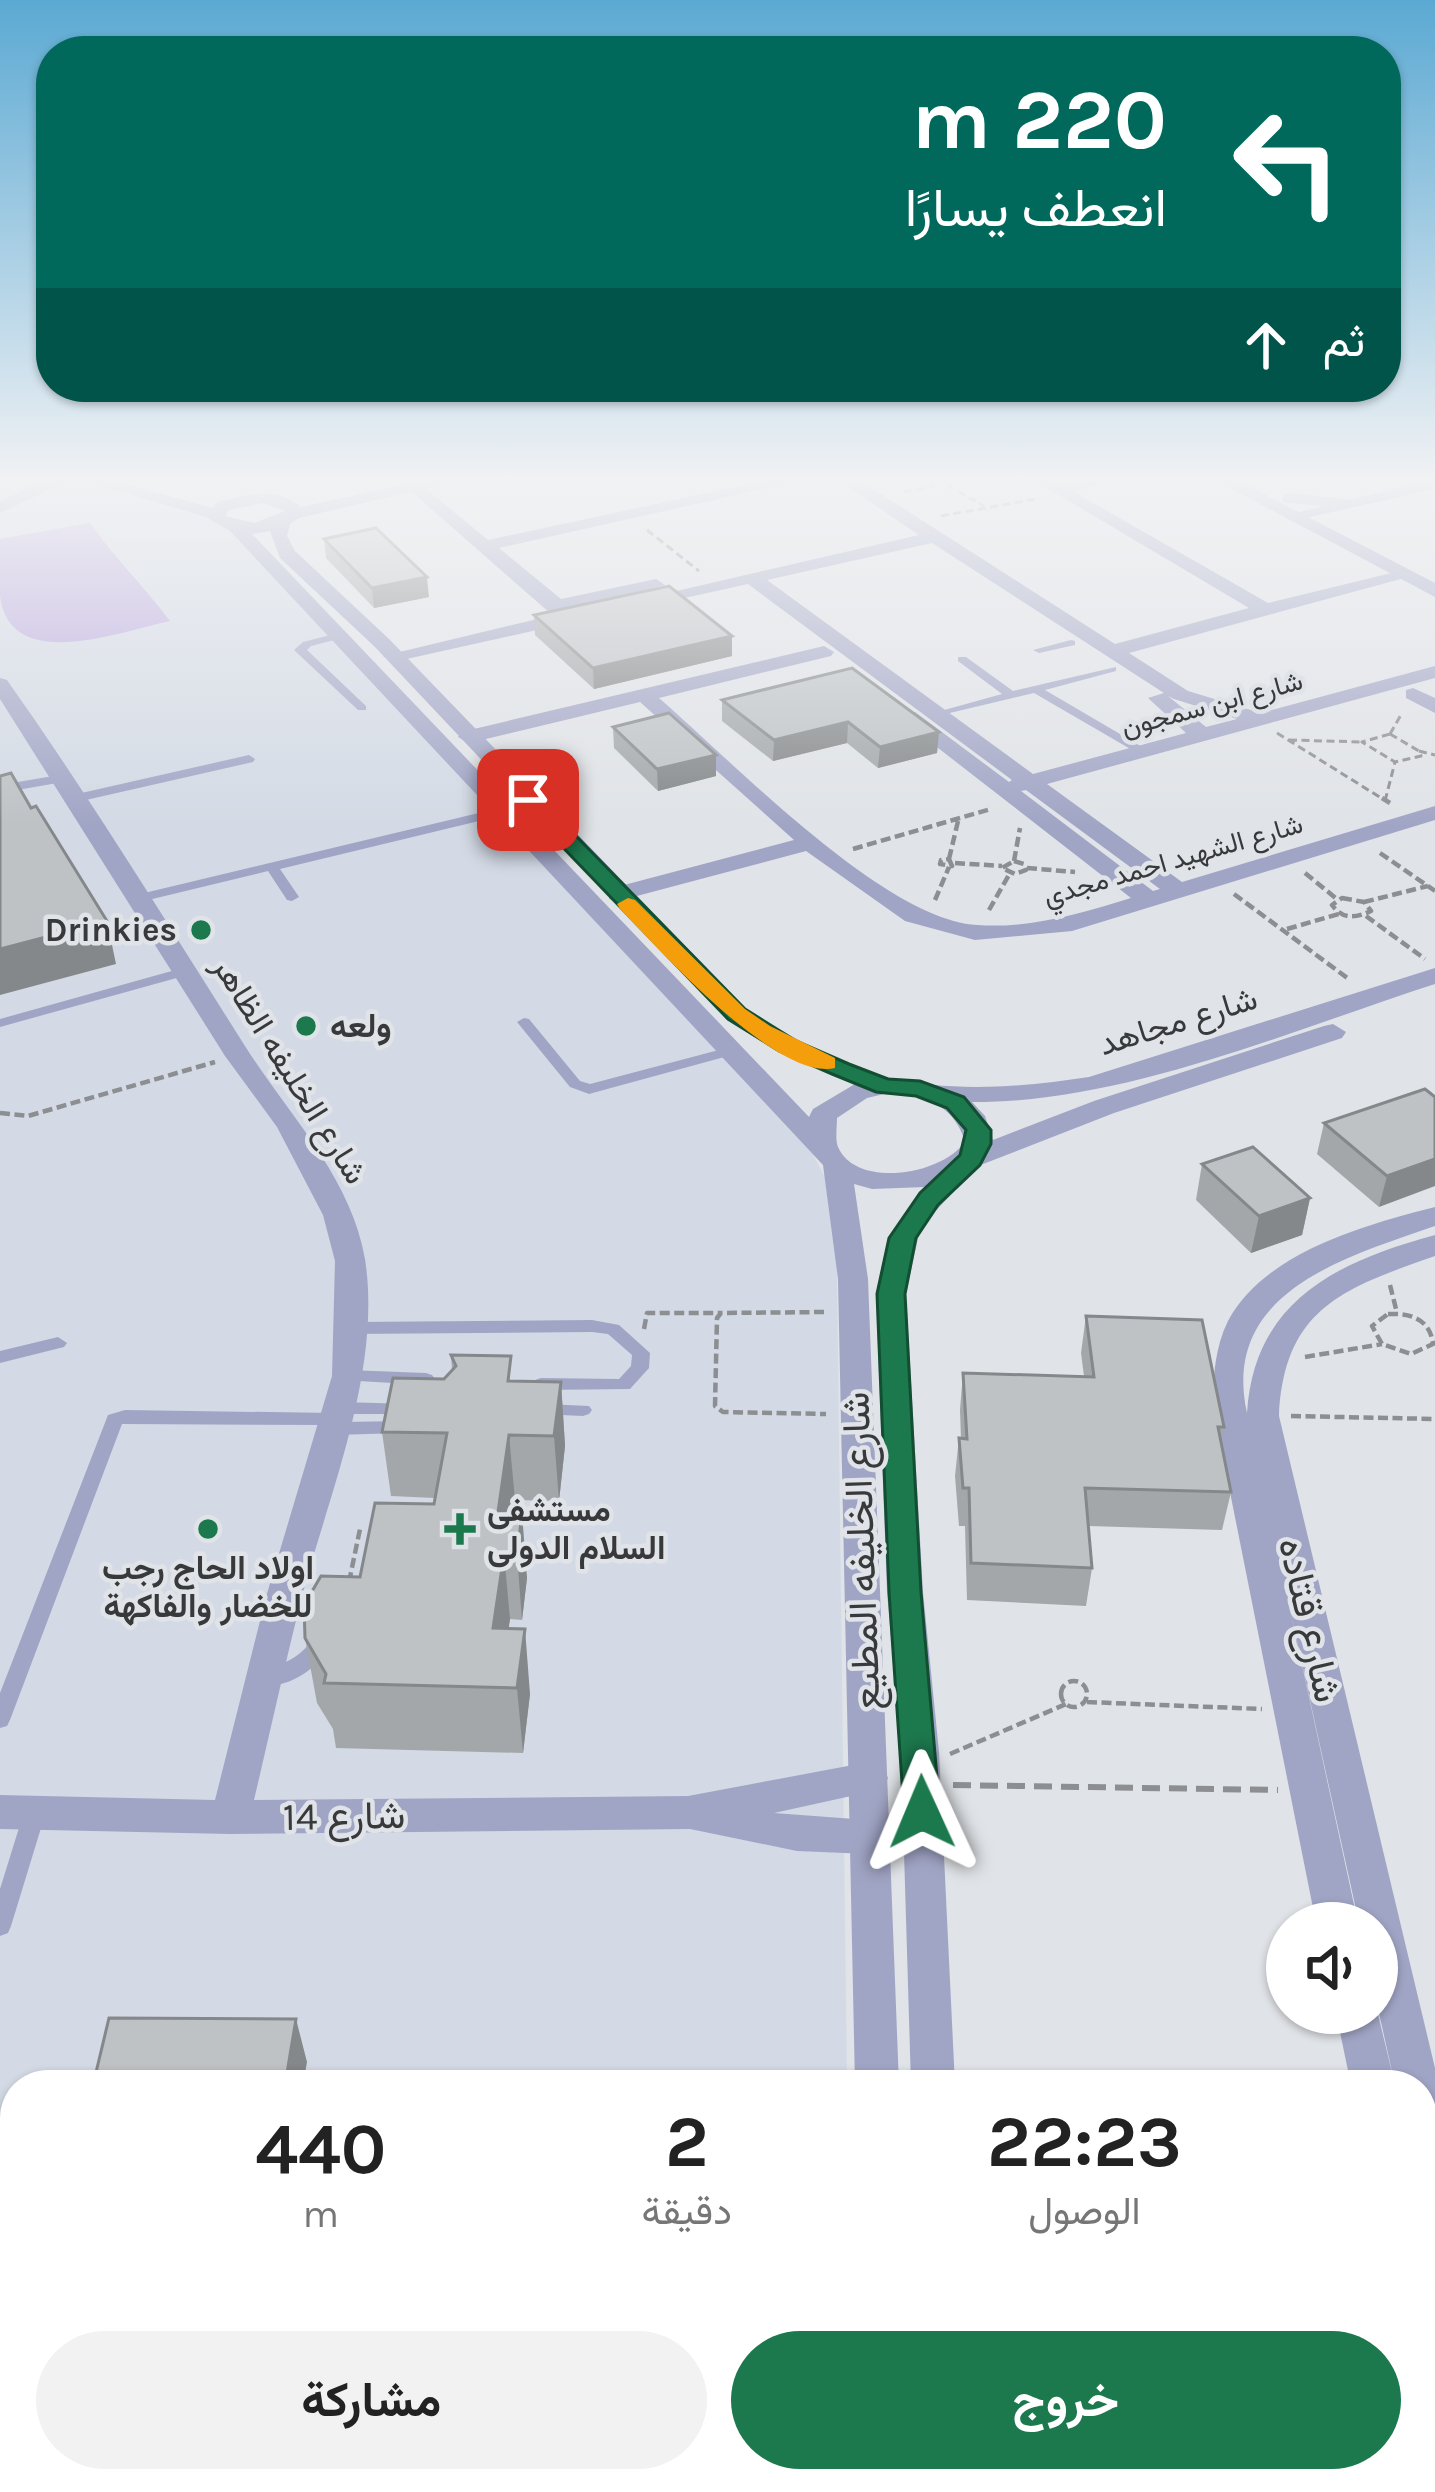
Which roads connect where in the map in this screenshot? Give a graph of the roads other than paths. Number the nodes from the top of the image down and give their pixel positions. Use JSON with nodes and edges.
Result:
{"nodes":[{"id":1,"x":301,"y":594,"type":"edge"},
{"id":2,"x":329,"y":594,"type":"edge"},
{"id":3,"x":544,"y":594,"type":"edge"},
{"id":4,"x":609,"y":594,"type":"edge"},
{"id":5,"x":665,"y":594,"type":"edge"},
{"id":6,"x":758,"y":594,"type":"edge"},
{"id":7,"x":764,"y":594,"type":"edge"},
{"id":8,"x":1003,"y":594,"type":"edge"},
{"id":9,"x":1011,"y":594,"type":"edge"},
{"id":10,"x":1239,"y":594,"type":"edge"},
{"id":11,"x":1321,"y":594,"type":"edge"},
{"id":12,"x":557,"y":605,"type":"junction"},
{"id":13,"x":1265,"y":609,"type":"junction"},
{"id":14,"x":342,"y":635,"type":"junction"},
{"id":15,"x":1071,"y":643,"type":"junction"},
{"id":16,"x":388,"y":650,"type":"junction"},
{"id":17,"x":1039,"y":650,"type":"dead end"},
{"id":18,"x":824,"y":652,"type":"junction"},
{"id":19,"x":962,"y":659,"type":"dead end"},
{"id":20,"x":1112,"y":660,"type":"junction"},
{"id":21,"x":1435,"y":671,"type":"edge"},
{"id":22,"x":0,"y":684,"type":"edge"},
{"id":23,"x":1035,"y":689,"type":"junction"},
{"id":24,"x":1424,"y":691,"type":"edge"},
{"id":25,"x":644,"y":695,"type":"junction"},
{"id":26,"x":1012,"y":696,"type":"junction"},
{"id":27,"x":1435,"y":707,"type":"edge"},
{"id":28,"x":362,"y":708,"type":"dead end"},
{"id":29,"x":941,"y":714,"type":"junction"},
{"id":30,"x":1274,"y":730,"type":"junction"},
{"id":31,"x":1202,"y":735,"type":"junction"},
{"id":32,"x":469,"y":737,"type":"junction"},
{"id":33,"x":1143,"y":751,"type":"junction"},
{"id":34,"x":249,"y":759,"type":"dead end"},
{"id":35,"x":71,"y":788,"type":"junction"},
{"id":36,"x":5,"y":790,"type":"edge"},
{"id":37,"x":1024,"y":794,"type":"junction"},
{"id":38,"x":508,"y":810,"type":"junction"},
{"id":39,"x":1425,"y":816,"type":"edge"},
{"id":40,"x":818,"y":850,"type":"junction"},
{"id":41,"x":272,"y":867,"type":"junction"},
{"id":42,"x":1178,"y":891,"type":"junction"},
{"id":43,"x":617,"y":894,"type":"junction"},
{"id":44,"x":292,"y":897,"type":"dead end"},
{"id":45,"x":140,"y":898,"type":"junction"},
{"id":46,"x":1149,"y":900,"type":"junction"},
{"id":47,"x":684,"y":962,"type":"junction"},
{"id":48,"x":657,"y":970,"type":"junction"},
{"id":49,"x":185,"y":971,"type":"junction"},
{"id":50,"x":1435,"y":976,"type":"edge"},
{"id":51,"x":1435,"y":998,"type":"edge"},
{"id":52,"x":524,"y":1022,"type":"dead end"},
{"id":53,"x":0,"y":1023,"type":"edge"},
{"id":54,"x":734,"y":1050,"type":"junction"},
{"id":55,"x":884,"y":1086,"type":"junction"},
{"id":56,"x":935,"y":1093,"type":"junction"},
{"id":57,"x":830,"y":1156,"type":"junction"},
{"id":58,"x":963,"y":1165,"type":"junction"},
{"id":59,"x":1435,"y":1216,"type":"edge"},
{"id":60,"x":1435,"y":1245,"type":"edge"},
{"id":61,"x":352,"y":1328,"type":"junction"},
{"id":62,"x":58,"y":1343,"type":"dead end"},
{"id":63,"x":0,"y":1357,"type":"edge"},
{"id":64,"x":348,"y":1376,"type":"junction"},
{"id":65,"x":441,"y":1380,"type":"edge"},
{"id":66,"x":510,"y":1383,"type":"edge"},
{"id":67,"x":517,"y":1409,"type":"edge"},
{"id":68,"x":583,"y":1410,"type":"dead end"},
{"id":69,"x":337,"y":1418,"type":"junction"},
{"id":70,"x":428,"y":1418,"type":"edge"},
{"id":71,"x":284,"y":1597,"type":"junction"},
{"id":72,"x":263,"y":1679,"type":"junction"},
{"id":73,"x":0,"y":1720,"type":"edge"},
{"id":74,"x":921,"y":1776,"type":"junction"},
{"id":75,"x":869,"y":1778,"type":"junction"},
{"id":76,"x":688,"y":1813,"type":"junction"},
{"id":77,"x":17,"y":1814,"type":"edge"},
{"id":78,"x":230,"y":1817,"type":"junction"},
{"id":79,"x":868,"y":1838,"type":"junction"},
{"id":80,"x":922,"y":1839,"type":"junction"},
{"id":81,"x":1332,"y":1902,"type":"edge"},
{"id":82,"x":0,"y":1926,"type":"edge"},
{"id":83,"x":1362,"y":2034,"type":"edge"},
{"id":84,"x":876,"y":2070,"type":"edge"},
{"id":85,"x":932,"y":2070,"type":"edge"},
{"id":86,"x":1370,"y":2070,"type":"edge"},
{"id":87,"x":1414,"y":2070,"type":"edge"}],
"edges":[{"from":1,"to":14,"type":"street"},
{"from":2,"to":16,"type":"street"},
{"from":3,"to":12,"type":"street"},
{"from":4,"to":12,"type":"street"},
{"from":5,"to":16,"type":"street"},
{"from":6,"to":18,"type":"street"},
{"from":7,"to":29,"type":"street"},
{"from":8,"to":15,"type":"street"},
{"from":9,"to":20,"type":"street"},
{"from":10,"to":13,"type":"street"},
{"from":11,"to":13,"type":"street"},
{"from":12,"to":16,"type":"street"},
{"from":13,"to":20,"type":"street"},
{"from":14,"to":28,"type":"lane"},
{"from":14,"to":38,"type":"street"},
{"from":15,"to":17,"type":"lane"},
{"from":15,"to":20,"type":"street"},
{"from":16,"to":32,"type":"street"},
{"from":18,"to":25,"type":"street"},
{"from":18,"to":37,"type":"street"},
{"from":19,"to":26,"type":"lane"},
{"from":20,"to":23,"type":"lane"},
{"from":20,"to":30,"type":"street"},
{"from":20,"to":31,"type":"street"},
{"from":21,"to":30,"type":"street","name":"شارع ابن سمجون"},
{"from":22,"to":35,"type":"street","name":"شارع الخليفه الظاهر"},
{"from":23,"to":26,"type":"lane"},
{"from":23,"to":33,"type":"lane"},
{"from":24,"to":27,"type":"street"},
{"from":24,"to":30,"type":"street","name":"شارع ابن سمجون"},
{"from":25,"to":32,"type":"street"},
{"from":25,"to":40,"type":"street","name":"شارع الشهيد احمد مجدي"},
{"from":26,"to":29,"type":"lane"},
{"from":29,"to":37,"type":"street"},
{"from":30,"to":31,"type":"street","name":"شارع ابن سمجون"},
{"from":30,"to":37,"type":"street","name":"شارع ابن سمجون"},
{"from":31,"to":33,"type":"street","name":"شارع ابن سمجون"},
{"from":32,"to":43,"type":"street"},
{"from":33,"to":37,"type":"street","name":"شارع ابن سمجون"},
{"from":34,"to":35,"type":"lane"},
{"from":35,"to":36,"type":"lane"},
{"from":35,"to":45,"type":"street","name":"شارع الخليفه الظاهر"},
{"from":37,"to":42,"type":"street"},
{"from":37,"to":46,"type":"street"},
{"from":38,"to":41,"type":"lane"},
{"from":38,"to":48,"type":"street"},
{"from":39,"to":42,"type":"street","name":"شارع الشهيد احمد مجدي"},
{"from":40,"to":43,"type":"street"},
{"from":40,"to":46,"type":"street","name":"شارع الشهيد احمد مجدي"},
{"from":41,"to":44,"type":"lane"},
{"from":41,"to":45,"type":"lane"},
{"from":42,"to":46,"type":"street","name":"شارع الشهيد احمد مجدي"},
{"from":43,"to":47,"type":"street"},
{"from":45,"to":49,"type":"street","name":"شارع الخليفه الظاهر"},
{"from":47,"to":48,"type":"street"},
{"from":47,"to":55,"type":"street"},
{"from":48,"to":54,"type":"street"},
{"from":49,"to":53,"type":"lane"},
{"from":49,"to":61,"type":"street","name":"شارع الخليفه الظاهر"},
{"from":50,"to":56,"type":"street","name":"شارع مجاهد"},
{"from":51,"to":58,"type":"street","name":"شارع مجاهد"},
{"from":52,"to":54,"type":"lane"},
{"from":54,"to":57,"type":"street"},
{"from":55,"to":56,"type":"street"},
{"from":55,"to":57,"type":"street"},
{"from":56,"to":58,"type":"street"},
{"from":57,"to":58,"type":"street"},
{"from":57,"to":75,"type":"street","name":"شارع الخليفه المطيع"},
{"from":58,"to":74,"type":"street","name":"شارع الخليفه المطيع"},
{"from":59,"to":81,"type":"street","name":"شارع قتاده"},
{"from":60,"to":87,"type":"street","name":"شارع قتاده"},
{"from":61,"to":64,"type":"street","name":"شارع الخليفه الظاهر"},
{"from":61,"to":66,"type":"lane"},
{"from":62,"to":63,"type":"lane"},
{"from":64,"to":65,"type":"lane"},
{"from":64,"to":69,"type":"street","name":"شارع الخليفه الظاهر"},
{"from":67,"to":68,"type":"lane"},
{"from":69,"to":70,"type":"lane"},
{"from":69,"to":71,"type":"street","name":"شارع الخليفه الظاهر"},
{"from":69,"to":73,"type":"lane"},
{"from":71,"to":72,"type":"street","name":"شارع الخليفه الظاهر"},
{"from":71,"to":72,"type":"lane"},
{"from":72,"to":78,"type":"street","name":"شارع الخليفه الظاهر"},
{"from":74,"to":75,"type":"street","name":"شارع 14"},
{"from":74,"to":80,"type":"street","name":"شارع الخليفه المطيع"},
{"from":75,"to":76,"type":"street","name":"شارع 14"},
{"from":75,"to":79,"type":"street","name":"شارع الخليفه المطيع"},
{"from":76,"to":78,"type":"street","name":"شارع 14"},
{"from":76,"to":79,"type":"street","name":"شارع 14"},
{"from":77,"to":78,"type":"street","name":"شارع 14"},
{"from":77,"to":82,"type":"lane"},
{"from":79,"to":80,"type":"street","name":"شارع 14"},
{"from":79,"to":84,"type":"street","name":"شارع الخليفه المطيع"},
{"from":80,"to":85,"type":"street","name":"شارع الخليفه المطيع"},
{"from":83,"to":86,"type":"street"}]}
